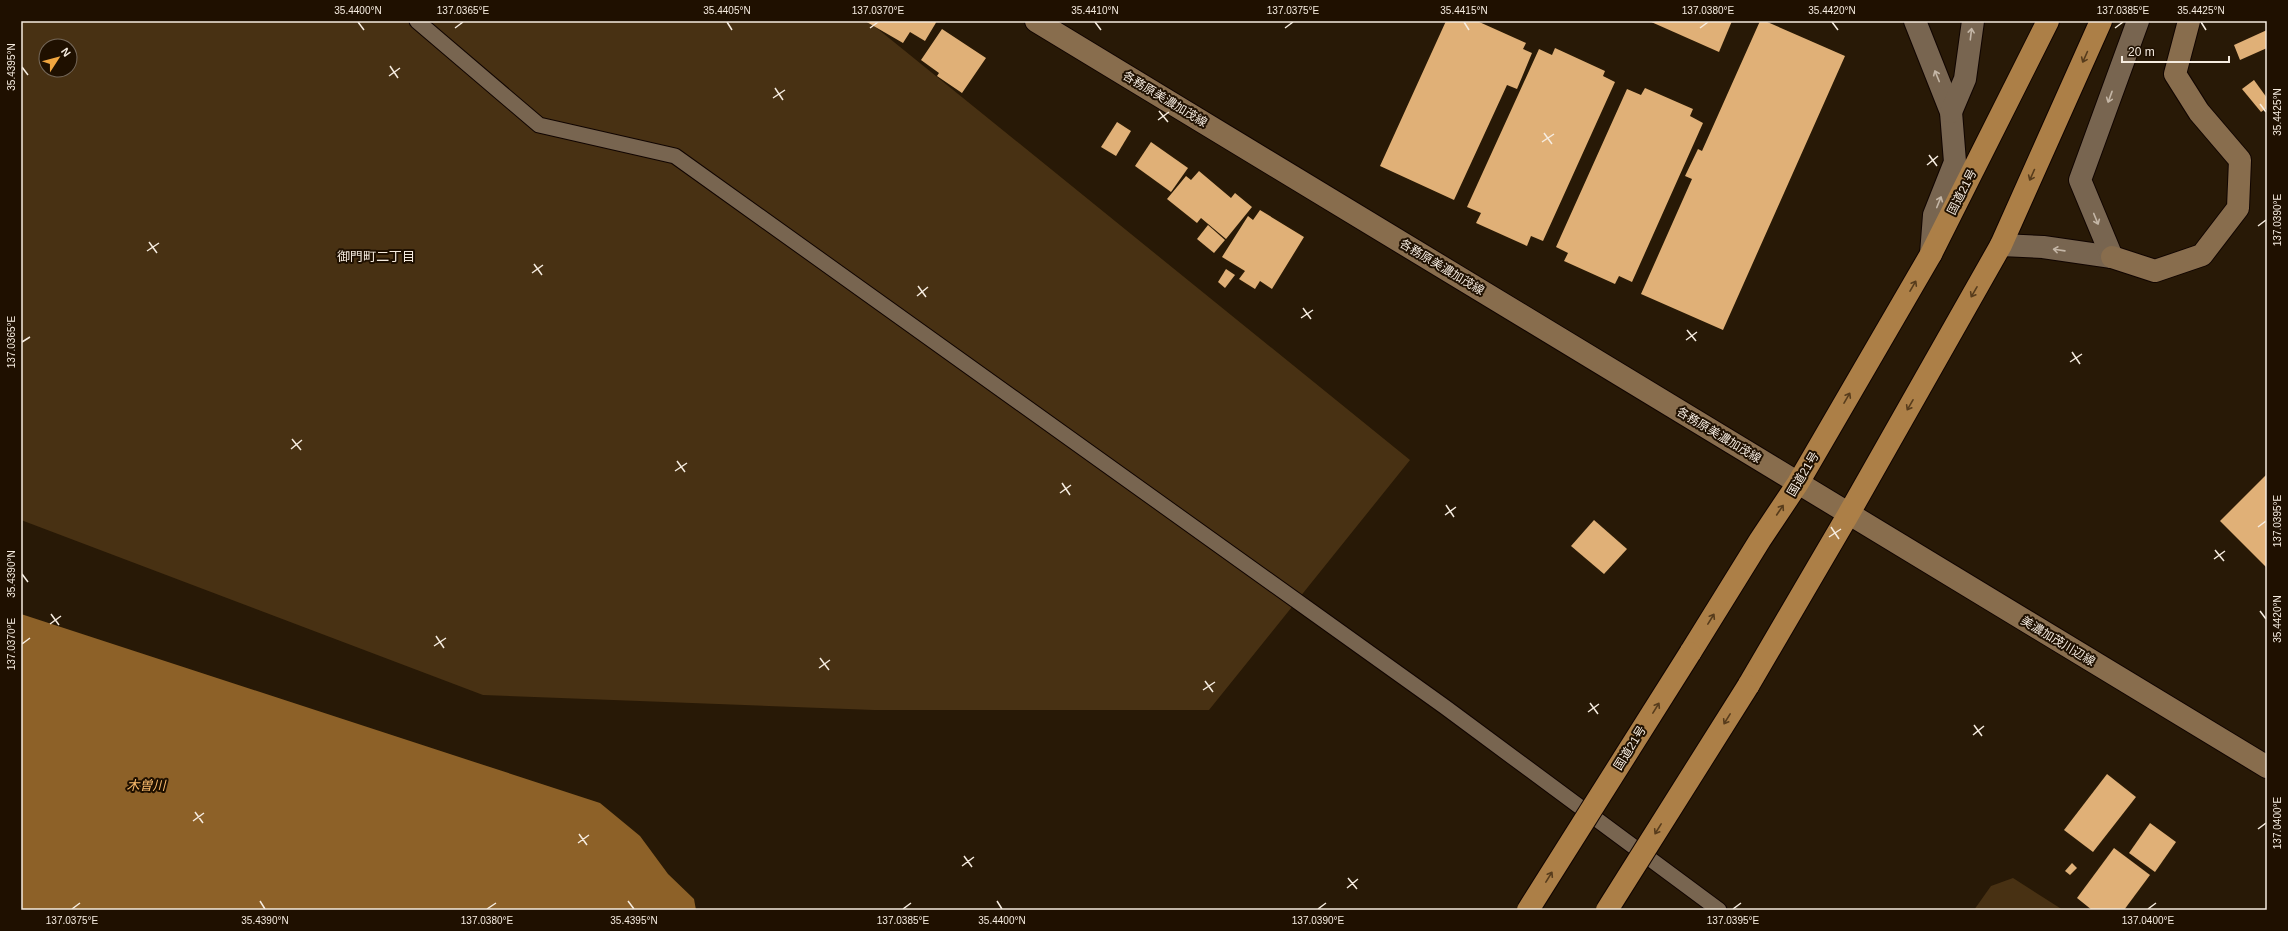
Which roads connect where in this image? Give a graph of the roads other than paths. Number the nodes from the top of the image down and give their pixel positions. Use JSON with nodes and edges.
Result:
{"nodes":[{"id":1,"x":417,"y":21,"type":"edge"},
{"id":2,"x":1036,"y":21,"type":"edge"},
{"id":3,"x":1915,"y":21,"type":"edge"},
{"id":4,"x":1973,"y":21,"type":"edge"},
{"id":5,"x":2048,"y":21,"type":"edge"},
{"id":6,"x":2101,"y":21,"type":"edge"},
{"id":7,"x":2138,"y":21,"type":"edge"},
{"id":8,"x":2189,"y":21,"type":"edge"},
{"id":9,"x":1951,"y":112,"type":"junction"},
{"id":10,"x":2001,"y":245,"type":"junction"},
{"id":11,"x":1931,"y":254,"type":"junction"},
{"id":12,"x":2112,"y":257,"type":"junction"},
{"id":13,"x":1798,"y":483,"type":"junction"},
{"id":14,"x":1848,"y":515,"type":"junction"},
{"id":15,"x":2267,"y":767,"type":"edge"},
{"id":16,"x":1528,"y":910,"type":"edge"},
{"id":17,"x":1607,"y":910,"type":"edge"},
{"id":18,"x":1719,"y":910,"type":"edge"}],
"edges":[{"from":1,"to":18,"type":"lane"},
{"from":2,"to":13,"type":"main road","name":"各務原美濃加茂線"},
{"from":9,"to":3,"type":"street","one_way":true},
{"from":9,"to":4,"type":"street","one_way":true},
{"from":5,"to":11,"type":"highway","name":"国道21号"},
{"from":6,"to":10,"type":"highway","one_way":true},
{"from":7,"to":12,"type":"street","one_way":true},
{"from":8,"to":12,"type":"main road"},
{"from":11,"to":9,"type":"street","one_way":true},
{"from":12,"to":10,"type":"street","one_way":true},
{"from":10,"to":14,"type":"highway","one_way":true},
{"from":13,"to":11,"type":"highway","name":"国道21号","one_way":true},
{"from":13,"to":14,"type":"main road","name":"各務原美濃加茂線"},
{"from":16,"to":13,"type":"highway","name":"国道21号","one_way":true,"bridge":true},
{"from":14,"to":15,"type":"main road","name":"美濃加茂川辺線"},
{"from":14,"to":17,"type":"highway","one_way":true,"bridge":true}]}
